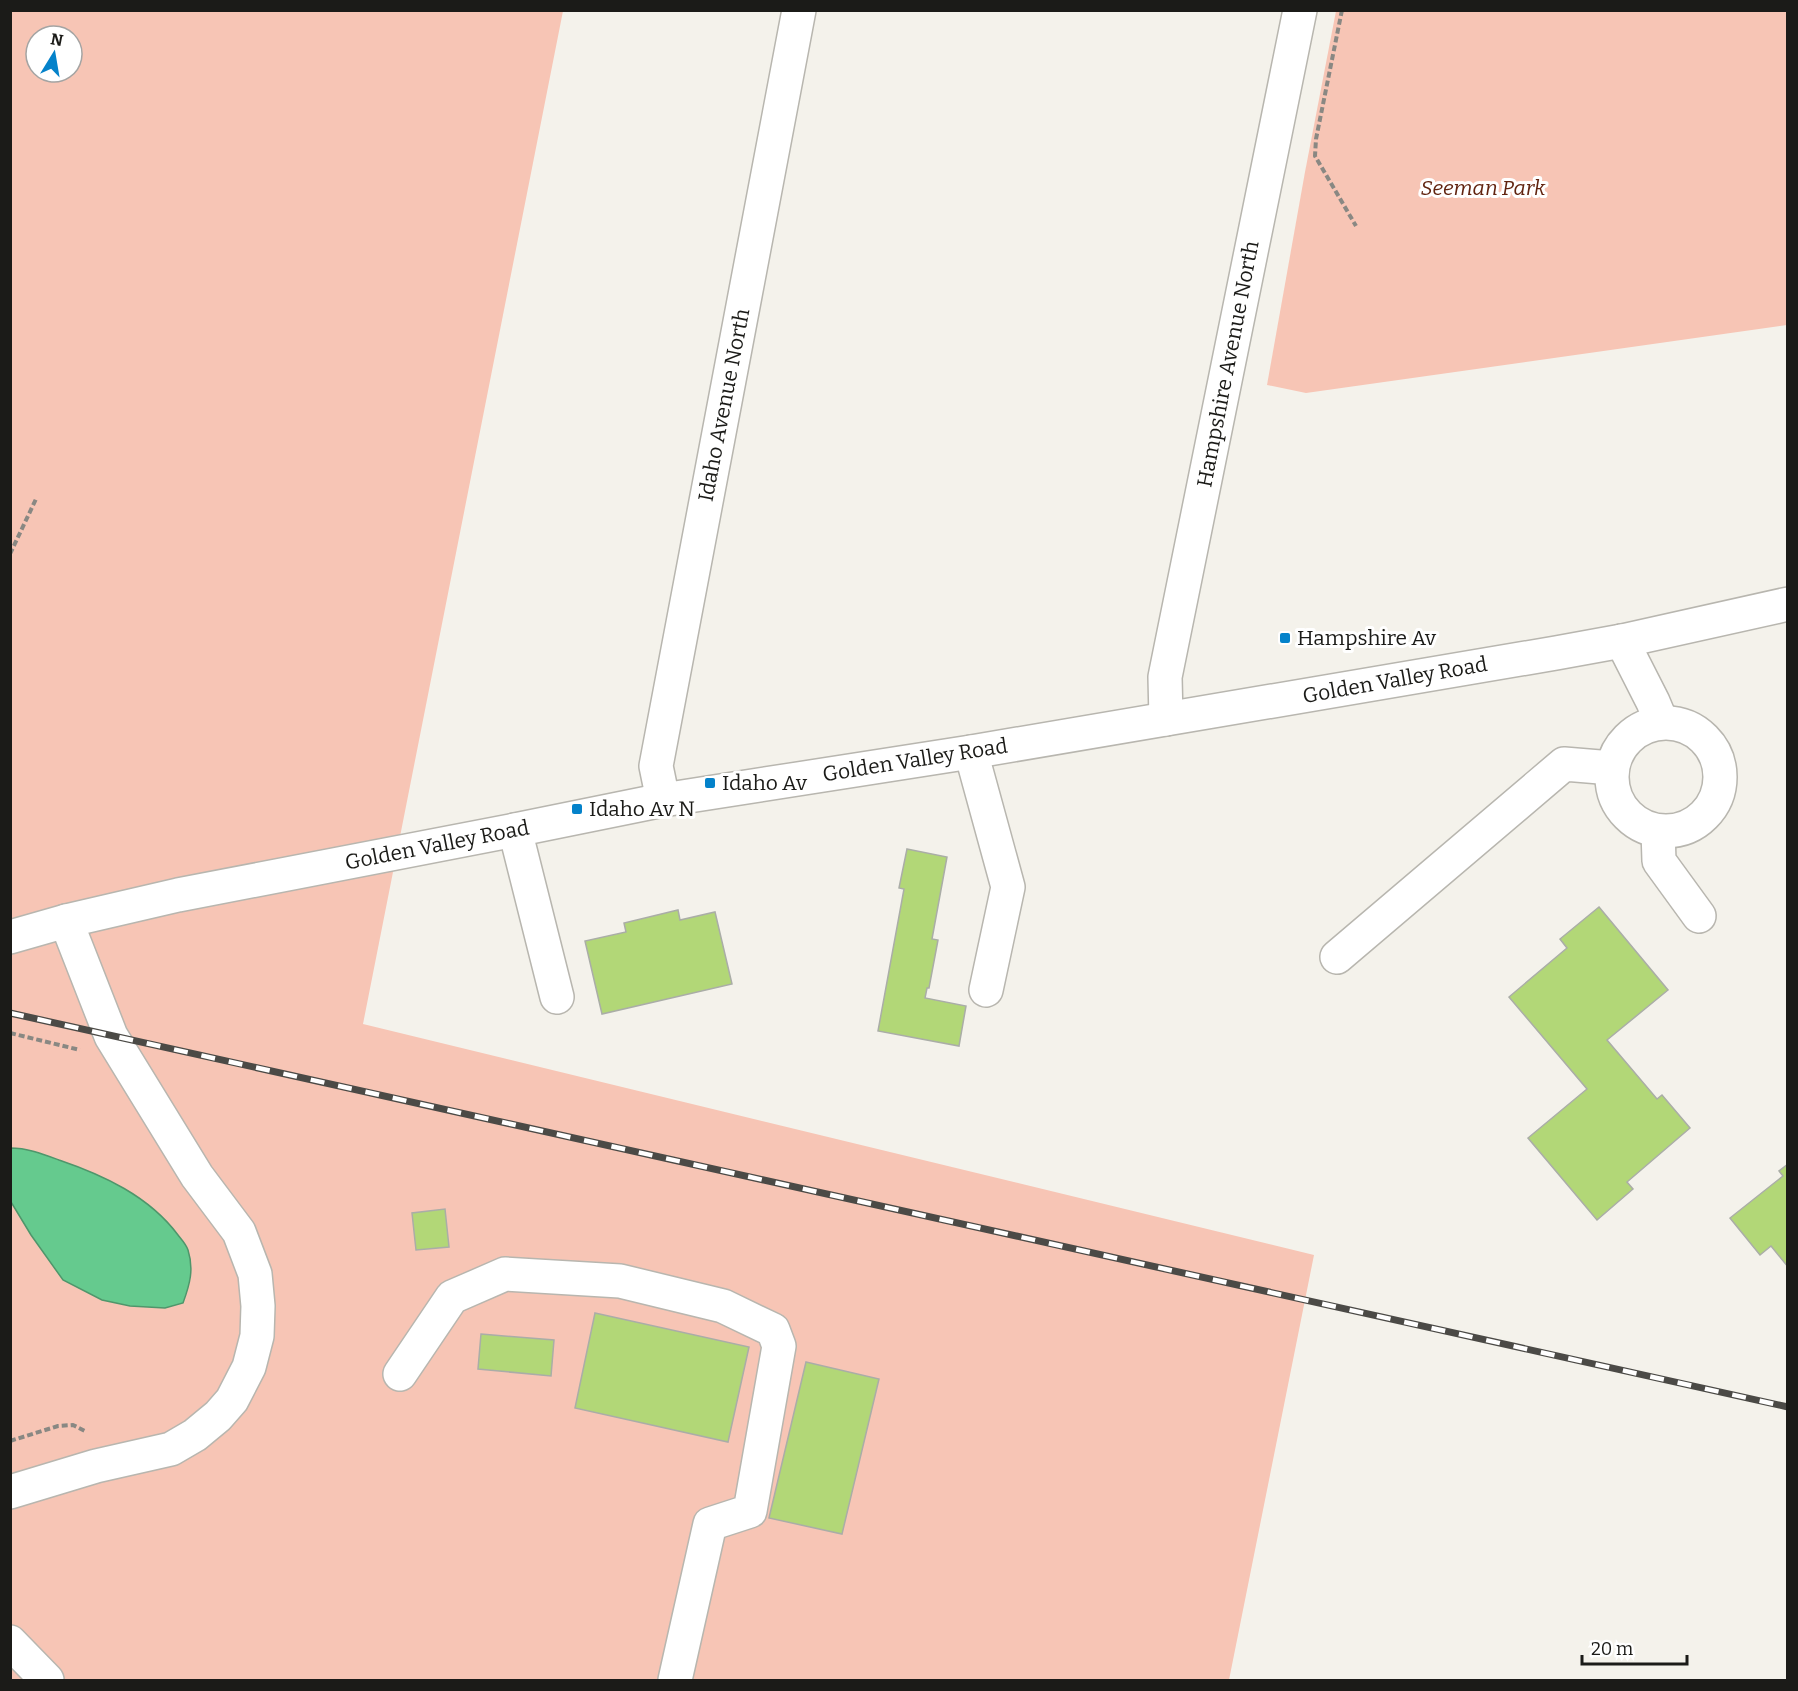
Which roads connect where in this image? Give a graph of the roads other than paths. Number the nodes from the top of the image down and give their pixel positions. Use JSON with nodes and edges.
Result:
{"nodes":[{"id":1,"x":798,"y":10,"type":"edge"},
{"id":2,"x":1300,"y":10,"type":"edge"},
{"id":3,"x":1788,"y":604,"type":"edge"},
{"id":4,"x":1622,"y":641,"type":"junction"},
{"id":5,"x":1166,"y":719,"type":"junction"},
{"id":6,"x":1660,"y":721,"type":"junction"},
{"id":7,"x":971,"y":752,"type":"junction"},
{"id":8,"x":1612,"y":768,"type":"junction"},
{"id":9,"x":663,"y":800,"type":"junction"},
{"id":10,"x":515,"y":830,"type":"junction"},
{"id":11,"x":1658,"y":831,"type":"junction"},
{"id":12,"x":1699,"y":916,"type":"dead end"},
{"id":13,"x":66,"y":921,"type":"junction"},
{"id":14,"x":10,"y":937,"type":"edge"},
{"id":15,"x":1336,"y":957,"type":"dead end"},
{"id":16,"x":986,"y":990,"type":"dead end"},
{"id":17,"x":557,"y":997,"type":"dead end"},
{"id":18,"x":400,"y":1374,"type":"dead end"},
{"id":19,"x":10,"y":1492,"type":"edge"},
{"id":20,"x":10,"y":1642,"type":"edge"},
{"id":21,"x":47,"y":1680,"type":"edge"},
{"id":22,"x":675,"y":1680,"type":"edge"}],
"edges":[{"from":1,"to":9,"type":"street","name":"Idaho Avenue North"},
{"from":2,"to":5,"type":"street","name":"Hampshire Avenue North"},
{"from":3,"to":4,"type":"street","name":"Golden Valley Road"},
{"from":4,"to":5,"type":"street","name":"Golden Valley Road"},
{"from":4,"to":6,"type":"street"},
{"from":5,"to":7,"type":"street","name":"Golden Valley Road"},
{"from":6,"to":8,"type":"street"},
{"from":6,"to":11,"type":"street"},
{"from":7,"to":9,"type":"street","name":"Golden Valley Road"},
{"from":7,"to":16,"type":"street"},
{"from":8,"to":11,"type":"street"},
{"from":8,"to":15,"type":"street"},
{"from":9,"to":10,"type":"street","name":"Golden Valley Road"},
{"from":10,"to":13,"type":"street","name":"Golden Valley Road"},
{"from":10,"to":17,"type":"street"},
{"from":11,"to":12,"type":"street"},
{"from":13,"to":14,"type":"street","name":"Golden Valley Road"},
{"from":13,"to":19,"type":"street"},
{"from":18,"to":22,"type":"street"},
{"from":20,"to":21,"type":"street"}]}
